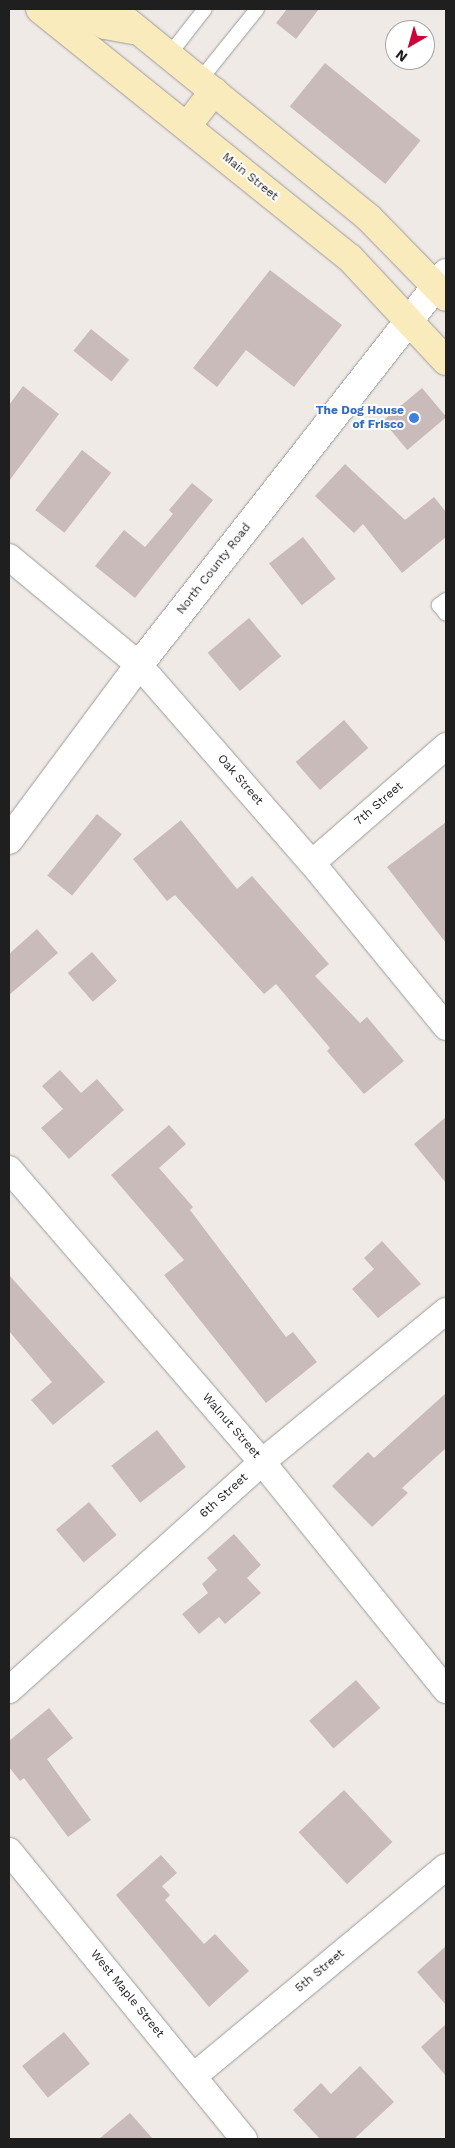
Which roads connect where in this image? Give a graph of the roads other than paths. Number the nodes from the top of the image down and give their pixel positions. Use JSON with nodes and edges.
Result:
{"nodes":[{"id":1,"x":40,"y":9,"type":"edge"},
{"id":2,"x":77,"y":9,"type":"edge"},
{"id":3,"x":112,"y":9,"type":"edge"},
{"id":4,"x":205,"y":9,"type":"edge"},
{"id":5,"x":257,"y":9,"type":"edge"},
{"id":6,"x":140,"y":31,"type":"junction"},
{"id":7,"x":169,"y":55,"type":"junction"},
{"id":8,"x":207,"y":85,"type":"junction"},
{"id":9,"x":187,"y":126,"type":"junction"},
{"id":10,"x":432,"y":295,"type":"edge"},
{"id":11,"x":446,"y":361,"type":"edge"},
{"id":12,"x":9,"y":557,"type":"edge"},
{"id":13,"x":446,"y":600,"type":"edge"},
{"id":14,"x":446,"y":614,"type":"edge"},
{"id":15,"x":139,"y":665,"type":"junction"},
{"id":16,"x":446,"y":746,"type":"edge"},
{"id":17,"x":9,"y":840,"type":"edge"},
{"id":18,"x":312,"y":862,"type":"junction"},
{"id":19,"x":446,"y":1027,"type":"edge"},
{"id":20,"x":9,"y":1168,"type":"edge"},
{"id":21,"x":446,"y":1310,"type":"edge"},
{"id":22,"x":262,"y":1462,"type":"junction"},
{"id":23,"x":9,"y":1690,"type":"edge"},
{"id":24,"x":446,"y":1690,"type":"edge"},
{"id":25,"x":9,"y":1850,"type":"edge"},
{"id":26,"x":446,"y":1867,"type":"edge"},
{"id":27,"x":194,"y":2076,"type":"junction"},
{"id":28,"x":244,"y":2139,"type":"edge"}],
"edges":[{"from":1,"to":9,"type":"main road","name":"Main Street"},
{"from":2,"to":6,"type":"main road"},
{"from":3,"to":6,"type":"main road","name":"Main Street"},
{"from":4,"to":7,"type":"lane"},
{"from":5,"to":8,"type":"lane"},
{"from":6,"to":7,"type":"main road","name":"Main Street"},
{"from":7,"to":8,"type":"main road","name":"Main Street"},
{"from":8,"to":9,"type":"main road"},
{"from":8,"to":10,"type":"main road","name":"Main Street"},
{"from":9,"to":10,"type":"main road","name":"Main Street"},
{"from":10,"to":11,"type":"main road","name":"Main Street"},
{"from":10,"to":15,"type":"street","name":"North County Road"},
{"from":12,"to":15,"type":"street","name":"Oak Street"},
{"from":13,"to":14,"type":"lane"},
{"from":15,"to":17,"type":"street","name":"North County Road"},
{"from":15,"to":18,"type":"street","name":"Oak Street"},
{"from":16,"to":18,"type":"street","name":"7th Street"},
{"from":18,"to":19,"type":"street","name":"Oak Street"},
{"from":20,"to":22,"type":"street","name":"Walnut Street"},
{"from":21,"to":22,"type":"street","name":"6th Street"},
{"from":22,"to":23,"type":"street","name":"6th Street"},
{"from":22,"to":24,"type":"street","name":"Walnut Street"},
{"from":25,"to":27,"type":"street","name":"West Maple Street"},
{"from":26,"to":27,"type":"street","name":"5th Street"},
{"from":27,"to":28,"type":"street","name":"West Maple Street"}]}
